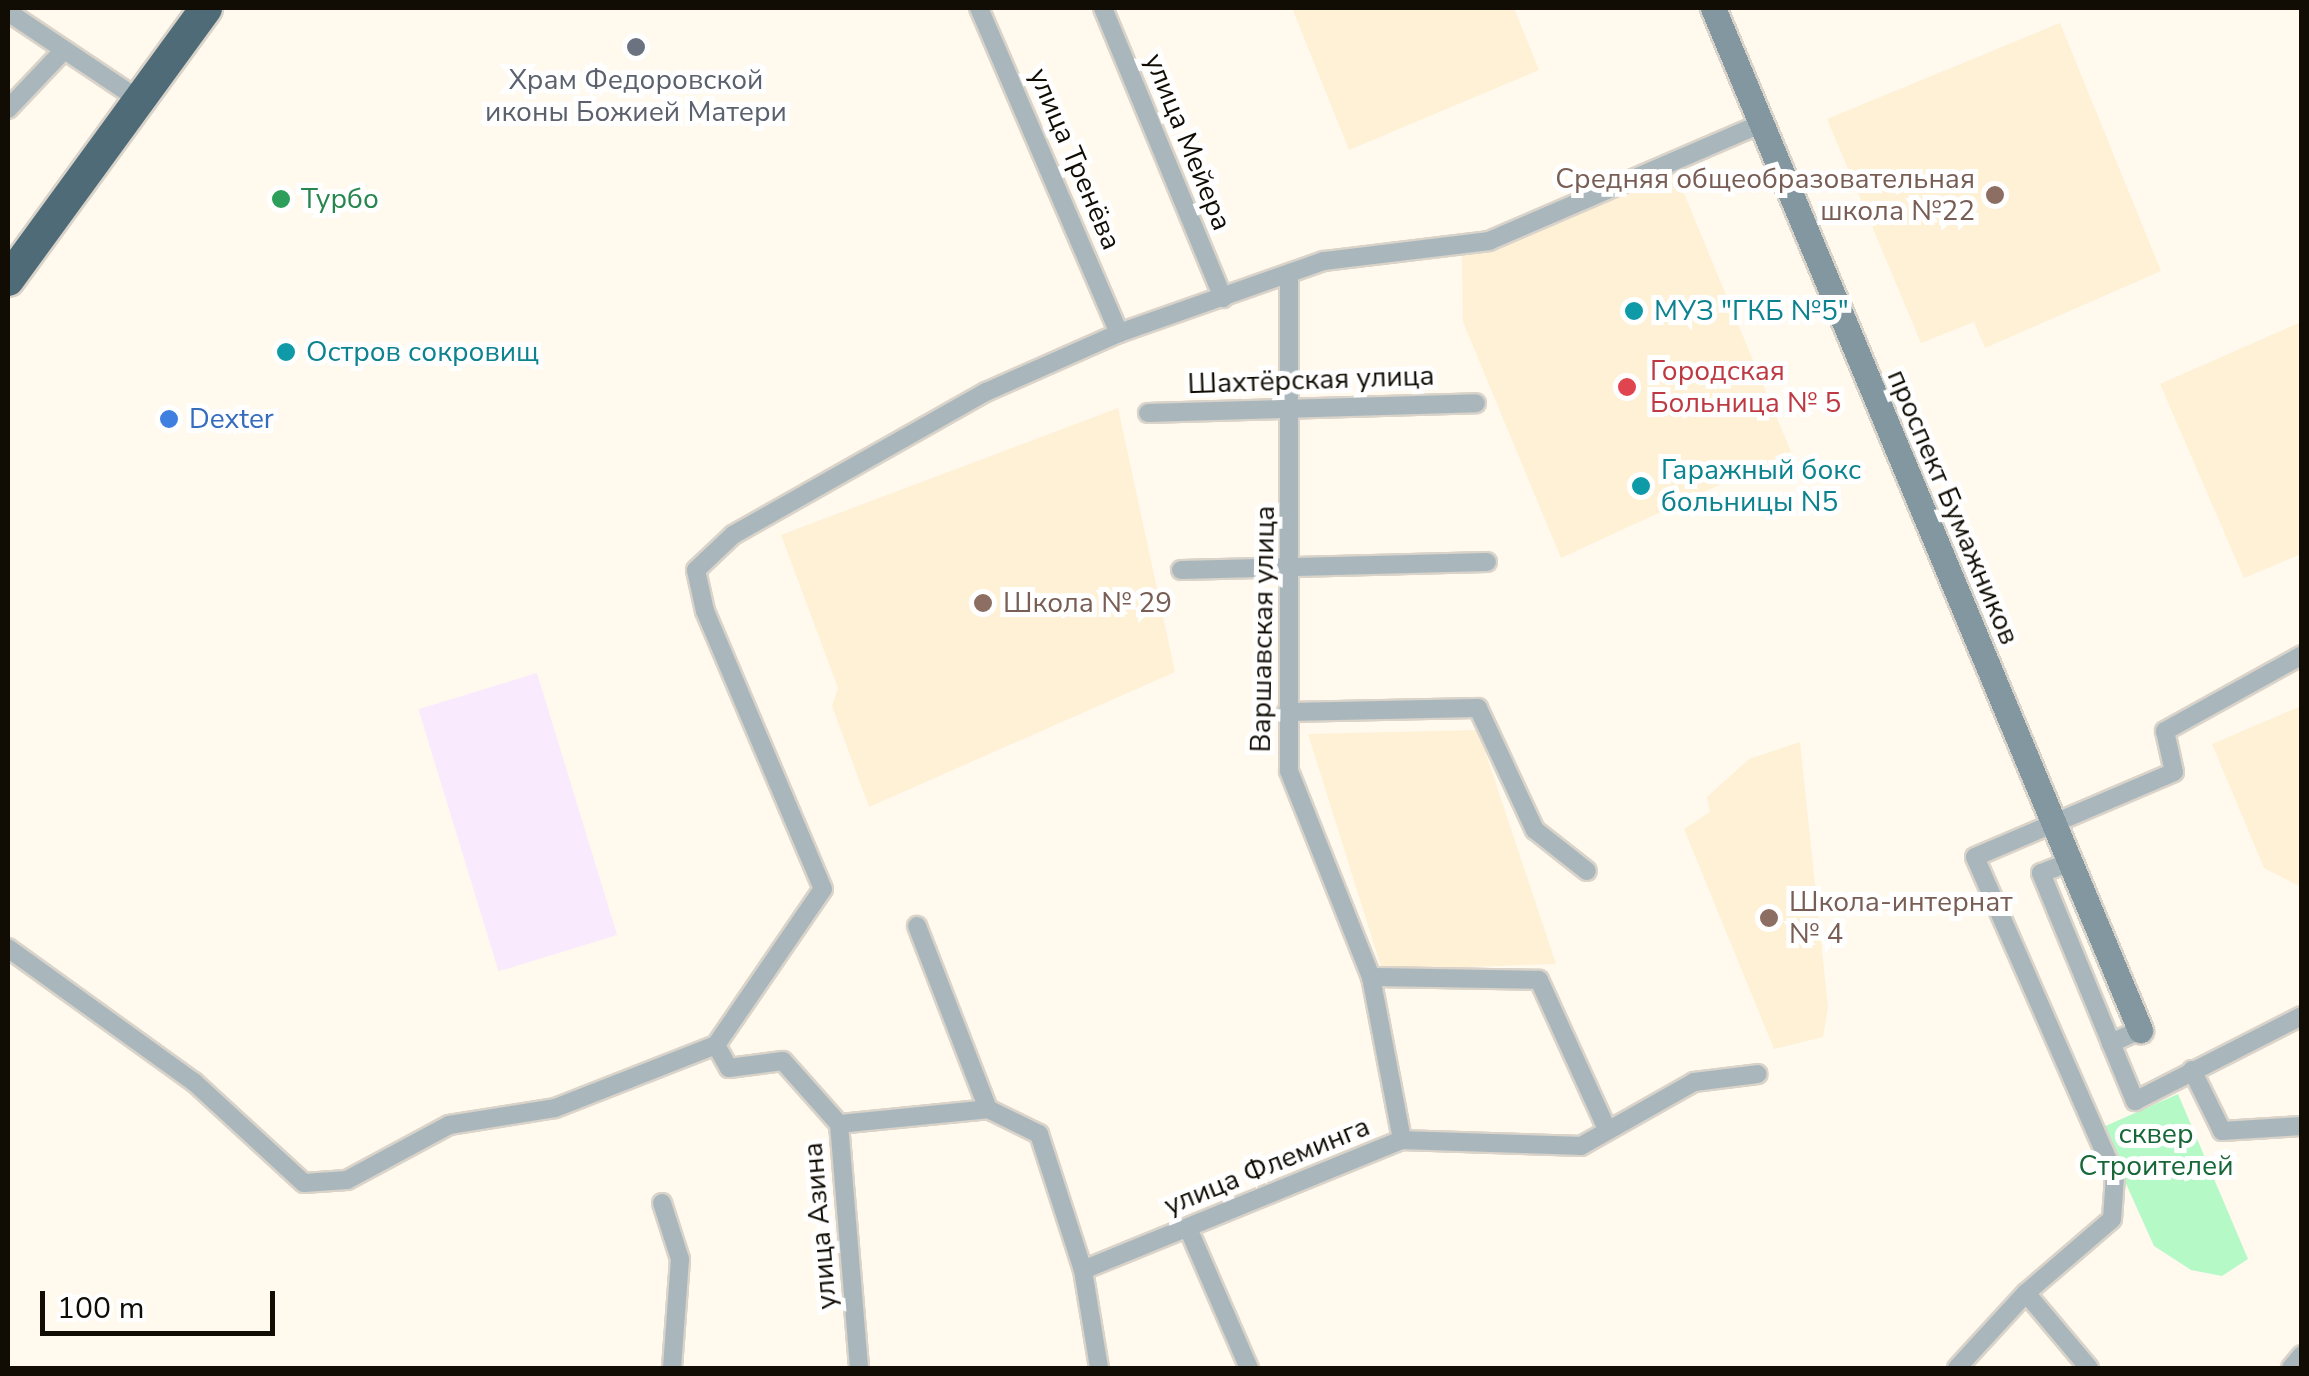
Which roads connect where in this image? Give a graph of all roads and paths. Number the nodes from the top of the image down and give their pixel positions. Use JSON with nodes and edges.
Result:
{"nodes":[{"id":1,"x":206,"y":8,"type":"edge"},
{"id":2,"x":979,"y":8,"type":"edge"},
{"id":3,"x":1103,"y":8,"type":"edge"},
{"id":4,"x":1712,"y":8,"type":"edge"},
{"id":5,"x":8,"y":12,"type":"edge"},
{"id":6,"x":64,"y":50,"type":"junction"},
{"id":7,"x":138,"y":100,"type":"junction"},
{"id":8,"x":8,"y":109,"type":"edge"},
{"id":9,"x":1760,"y":124,"type":"junction"},
{"id":10,"x":1289,"y":279,"type":"junction"},
{"id":11,"x":8,"y":280,"type":"edge"},
{"id":12,"x":1223,"y":298,"type":"junction"},
{"id":13,"x":1119,"y":333,"type":"junction"},
{"id":14,"x":1476,"y":403,"type":"dead end"},
{"id":15,"x":1289,"y":408,"type":"junction"},
{"id":16,"x":1148,"y":413,"type":"dead end"},
{"id":17,"x":1486,"y":562,"type":"dead end"},
{"id":18,"x":1295,"y":568,"type":"junction"},
{"id":19,"x":1182,"y":570,"type":"dead end"},
{"id":20,"x":2302,"y":655,"type":"edge"},
{"id":21,"x":1287,"y":712,"type":"junction"},
{"id":22,"x":2054,"y":821,"type":"junction"},
{"id":23,"x":2070,"y":862,"type":"junction"},
{"id":24,"x":1588,"y":871,"type":"dead end"},
{"id":25,"x":916,"y":926,"type":"dead end"},
{"id":26,"x":8,"y":948,"type":"edge"},
{"id":27,"x":1371,"y":976,"type":"junction"},
{"id":28,"x":2302,"y":1016,"type":"edge"},
{"id":29,"x":2140,"y":1030,"type":"joint"},
{"id":30,"x":2110,"y":1043,"type":"junction"},
{"id":31,"x":716,"y":1045,"type":"junction"},
{"id":32,"x":2192,"y":1070,"type":"junction"},
{"id":33,"x":1758,"y":1074,"type":"dead end"},
{"id":34,"x":988,"y":1109,"type":"junction"},
{"id":35,"x":839,"y":1124,"type":"junction"},
{"id":36,"x":2302,"y":1126,"type":"edge"},
{"id":37,"x":1607,"y":1130,"type":"junction"},
{"id":38,"x":1402,"y":1140,"type":"junction"},
{"id":39,"x":662,"y":1204,"type":"dead end"},
{"id":40,"x":1188,"y":1228,"type":"junction"},
{"id":41,"x":1083,"y":1270,"type":"junction"},
{"id":42,"x":2026,"y":1293,"type":"junction"},
{"id":43,"x":2302,"y":1355,"type":"edge"},
{"id":44,"x":672,"y":1368,"type":"edge"},
{"id":45,"x":859,"y":1368,"type":"edge"},
{"id":46,"x":1098,"y":1368,"type":"edge"},
{"id":47,"x":1250,"y":1368,"type":"edge"},
{"id":48,"x":1957,"y":1368,"type":"edge"},
{"id":49,"x":2089,"y":1368,"type":"edge"},
{"id":50,"x":2291,"y":1368,"type":"edge"}],
"edges":[{"from":1,"to":7,"type":"highway"},
{"from":2,"to":13,"type":"street","name":"улица Тренёва"},
{"from":3,"to":12,"type":"street","name":"улица Мейера"},
{"from":4,"to":9,"type":"street","name":"проспект Бумажников"},
{"from":5,"to":6,"type":"street"},
{"from":6,"to":7,"type":"street"},
{"from":6,"to":8,"type":"street"},
{"from":7,"to":11,"type":"highway"},
{"from":9,"to":10,"type":"street"},
{"from":9,"to":22,"type":"street","name":"проспект Бумажников"},
{"from":10,"to":12,"type":"street"},
{"from":10,"to":15,"type":"street","name":"Варшавская улица"},
{"from":12,"to":13,"type":"street"},
{"from":13,"to":31,"type":"street"},
{"from":14,"to":15,"type":"street","name":"Шахтёрская улица"},
{"from":15,"to":16,"type":"street","name":"Шахтёрская улица"},
{"from":15,"to":18,"type":"street","name":"Варшавская улица"},
{"from":17,"to":18,"type":"street"},
{"from":18,"to":19,"type":"street"},
{"from":18,"to":21,"type":"street","name":"Варшавская улица"},
{"from":20,"to":22,"type":"street"},
{"from":21,"to":24,"type":"street"},
{"from":21,"to":27,"type":"street","name":"Варшавская улица"},
{"from":22,"to":23,"type":"street","name":"проспект Бумажников"},
{"from":22,"to":42,"type":"street"},
{"from":23,"to":29,"type":"street","name":"проспект Бумажников"},
{"from":23,"to":30,"type":"street"},
{"from":25,"to":34,"type":"street"},
{"from":26,"to":31,"type":"street"},
{"from":27,"to":37,"type":"street"},
{"from":27,"to":38,"type":"street","name":"Варшавская улица"},
{"from":28,"to":32,"type":"street"},
{"from":29,"to":30,"type":"street"},
{"from":30,"to":32,"type":"street"},
{"from":31,"to":35,"type":"street","name":"улица Азина"},
{"from":32,"to":36,"type":"street"},
{"from":33,"to":37,"type":"street","name":"улица Флеминга"},
{"from":34,"to":35,"type":"street"},
{"from":34,"to":41,"type":"street"},
{"from":35,"to":45,"type":"street","name":"улица Азина"},
{"from":37,"to":38,"type":"street","name":"улица Флеминга"},
{"from":38,"to":40,"type":"street","name":"улица Флеминга"},
{"from":39,"to":44,"type":"street"},
{"from":40,"to":41,"type":"street","name":"улица Флеминга"},
{"from":40,"to":47,"type":"street"},
{"from":41,"to":46,"type":"street"},
{"from":42,"to":48,"type":"street"},
{"from":42,"to":49,"type":"street"},
{"from":43,"to":50,"type":"street"}]}
